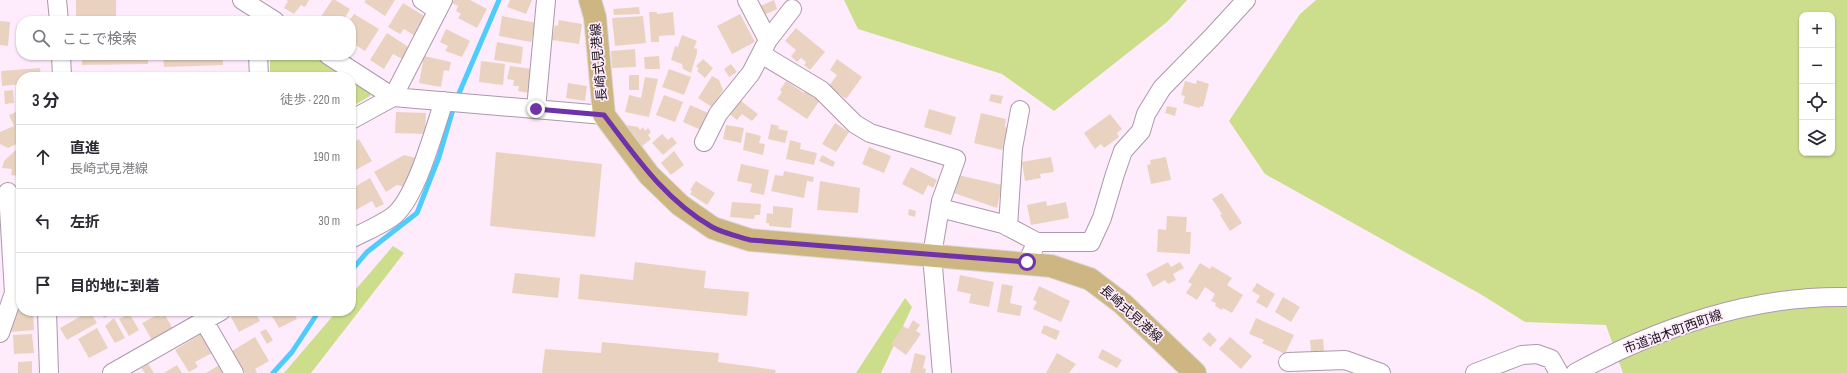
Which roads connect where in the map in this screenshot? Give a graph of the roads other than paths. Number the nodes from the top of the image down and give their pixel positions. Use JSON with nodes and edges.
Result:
{"nodes":[{"id":1,"x":57,"y":0,"type":"edge"},
{"id":2,"x":242,"y":0,"type":"edge"},
{"id":3,"x":422,"y":0,"type":"edge"},
{"id":4,"x":546,"y":0,"type":"edge"},
{"id":5,"x":590,"y":0,"type":"edge"},
{"id":6,"x":747,"y":0,"type":"edge"},
{"id":7,"x":1246,"y":0,"type":"edge"},
{"id":8,"x":440,"y":5,"type":"edge"},
{"id":9,"x":792,"y":9,"type":"dead end"},
{"id":10,"x":258,"y":15,"type":"edge"},
{"id":11,"x":59,"y":16,"type":"edge"},
{"id":12,"x":764,"y":47,"type":"junction"},
{"id":13,"x":61,"y":60,"type":"edge"},
{"id":14,"x":258,"y":60,"type":"edge"},
{"id":15,"x":336,"y":60,"type":"edge"},
{"id":16,"x":62,"y":72,"type":"edge"},
{"id":17,"x":258,"y":72,"type":"edge"},
{"id":18,"x":354,"y":72,"type":"edge"},
{"id":19,"x":356,"y":73,"type":"edge"},
{"id":20,"x":393,"y":97,"type":"junction"},
{"id":21,"x":444,"y":101,"type":"junction"},
{"id":22,"x":536,"y":109,"type":"junction"},
{"id":23,"x":1020,"y":110,"type":"dead end"},
{"id":24,"x":604,"y":115,"type":"junction"},
{"id":25,"x":356,"y":117,"type":"edge"},
{"id":26,"x":704,"y":142,"type":"dead end"},
{"id":27,"x":8,"y":192,"type":"dead end"},
{"id":28,"x":940,"y":208,"type":"junction"},
{"id":29,"x":1008,"y":227,"type":"junction"},
{"id":30,"x":356,"y":236,"type":"edge"},
{"id":31,"x":1037,"y":242,"type":"junction"},
{"id":32,"x":932,"y":255,"type":"junction"},
{"id":33,"x":1027,"y":262,"type":"junction"},
{"id":34,"x":12,"y":291,"type":"edge"},
{"id":35,"x":1847,"y":297,"type":"edge"},
{"id":36,"x":47,"y":316,"type":"edge"},
{"id":37,"x":213,"y":316,"type":"edge"},
{"id":38,"x":204,"y":321,"type":"junction"},
{"id":39,"x":0,"y":332,"type":"edge"},
{"id":40,"x":1288,"y":362,"type":"dead end"},
{"id":41,"x":49,"y":373,"type":"edge"},
{"id":42,"x":112,"y":373,"type":"edge"},
{"id":43,"x":234,"y":373,"type":"edge"},
{"id":44,"x":942,"y":373,"type":"edge"},
{"id":45,"x":1195,"y":373,"type":"edge"},
{"id":46,"x":1381,"y":373,"type":"edge"},
{"id":47,"x":1475,"y":373,"type":"edge"},
{"id":48,"x":1558,"y":373,"type":"edge"},
{"id":49,"x":1576,"y":373,"type":"edge"}],
"edges":[{"from":1,"to":11,"type":"street"},
{"from":2,"to":10,"type":"street"},
{"from":3,"to":8,"type":"street"},
{"from":4,"to":22,"type":"street"},
{"from":5,"to":24,"type":"main road","name":"長崎式見港線"},
{"from":6,"to":12,"type":"street"},
{"from":7,"to":31,"type":"street"},
{"from":8,"to":20,"type":"street"},
{"from":9,"to":12,"type":"street"},
{"from":12,"to":26,"type":"street"},
{"from":12,"to":28,"type":"street"},
{"from":13,"to":16,"type":"street"},
{"from":14,"to":17,"type":"street"},
{"from":15,"to":18,"type":"street"},
{"from":19,"to":20,"type":"street"},
{"from":20,"to":21,"type":"street"},
{"from":20,"to":25,"type":"street"},
{"from":21,"to":22,"type":"street"},
{"from":21,"to":30,"type":"street"},
{"from":22,"to":24,"type":"street"},
{"from":23,"to":29,"type":"street"},
{"from":24,"to":32,"type":"main road","name":"長崎式見港線"},
{"from":27,"to":34,"type":"street"},
{"from":28,"to":29,"type":"street"},
{"from":28,"to":32,"type":"street"},
{"from":29,"to":31,"type":"street"},
{"from":31,"to":33,"type":"street"},
{"from":32,"to":33,"type":"main road","name":"長崎式見港線"},
{"from":32,"to":44,"type":"street"},
{"from":33,"to":45,"type":"main road","name":"長崎式見港線"},
{"from":34,"to":39,"type":"street"},
{"from":35,"to":49,"type":"street","name":"市道油木町西町線"},
{"from":36,"to":41,"type":"street"},
{"from":37,"to":38,"type":"street"},
{"from":38,"to":42,"type":"street"},
{"from":38,"to":43,"type":"street"},
{"from":40,"to":46,"type":"street"},
{"from":47,"to":48,"type":"street"}]}
